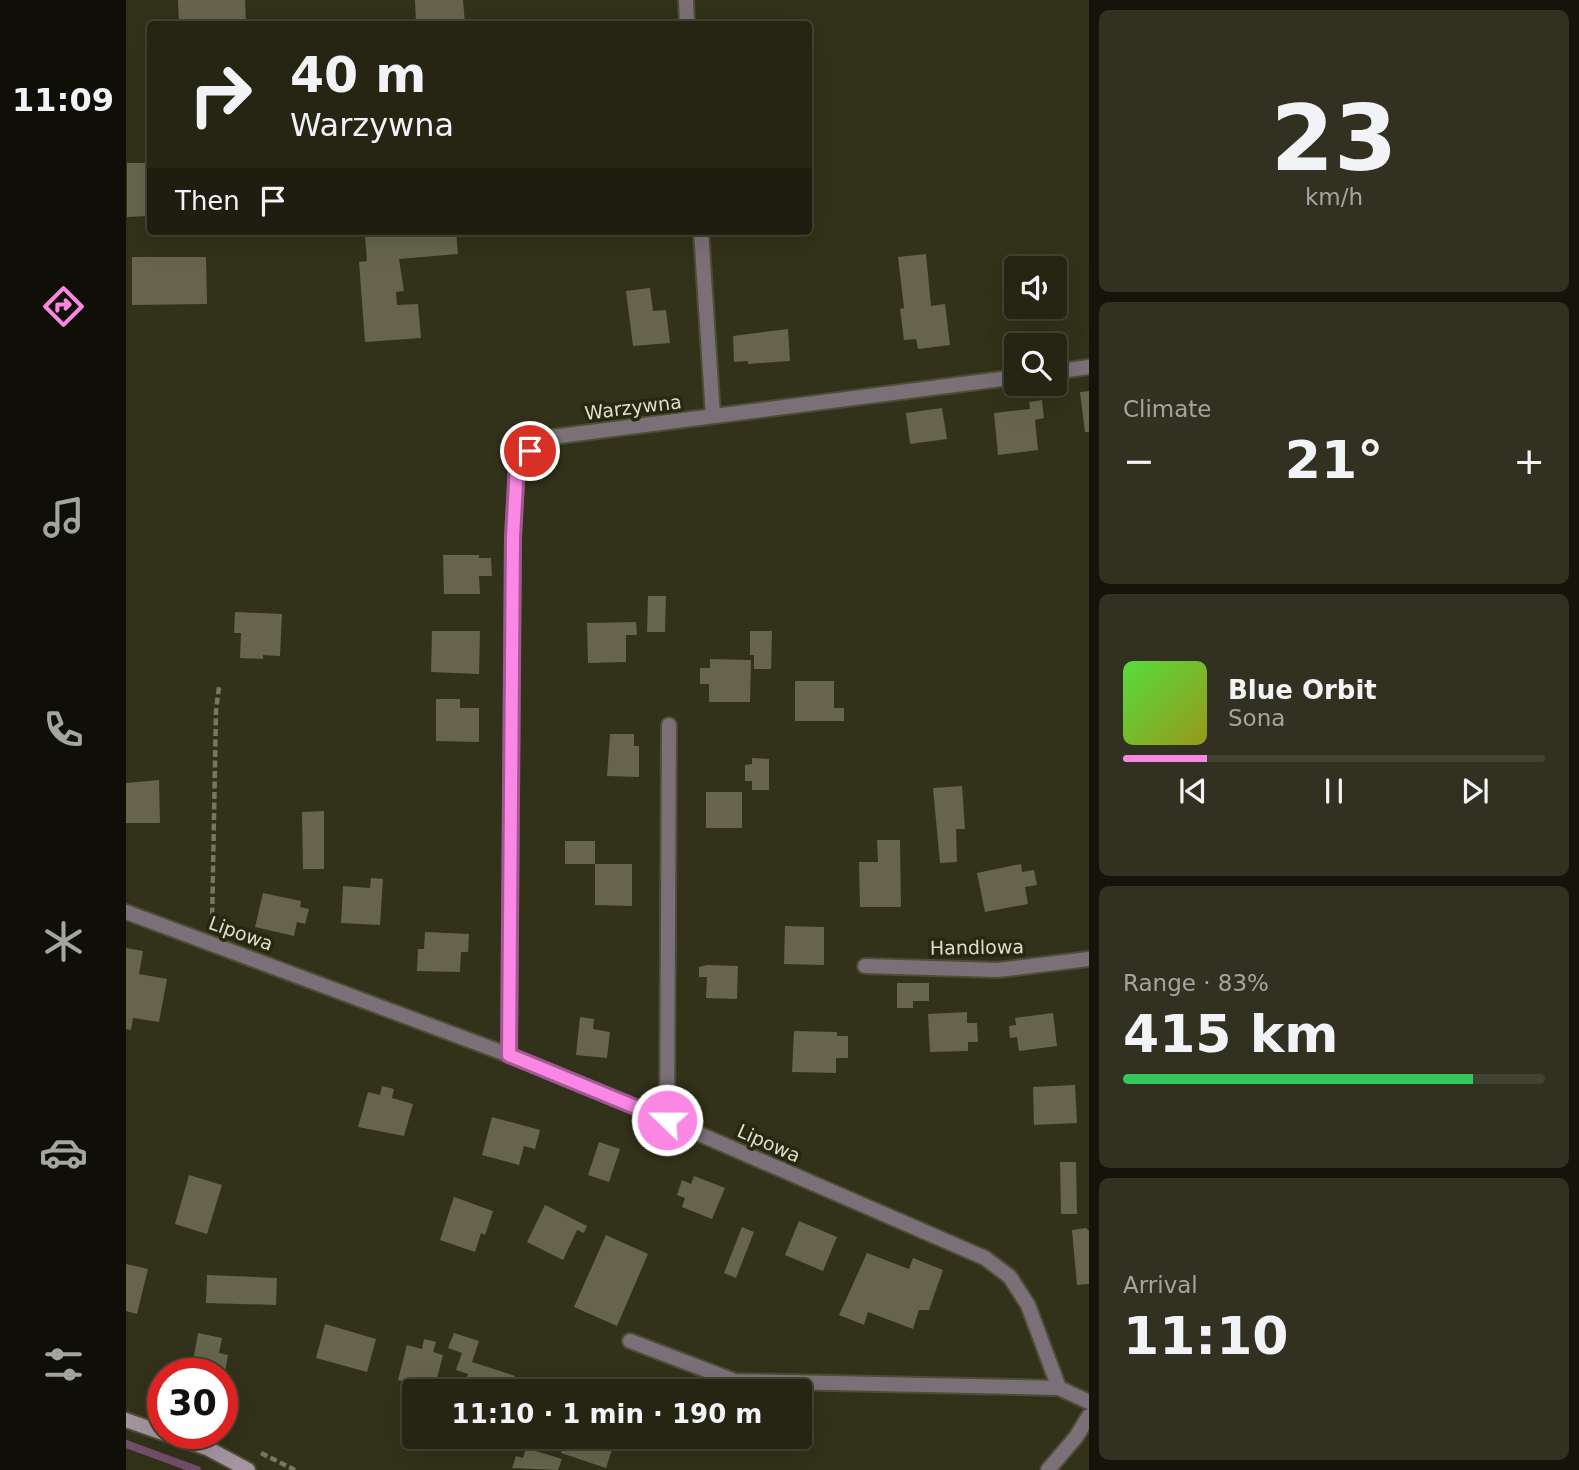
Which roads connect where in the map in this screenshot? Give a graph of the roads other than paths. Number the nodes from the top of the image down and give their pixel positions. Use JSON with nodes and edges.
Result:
{"nodes":[{"id":1,"x":686,"y":0,"type":"edge"},
{"id":2,"x":687,"y":21,"type":"edge"},
{"id":3,"x":701,"y":235,"type":"edge"},
{"id":4,"x":1089,"y":367,"type":"edge"},
{"id":5,"x":1067,"y":370,"type":"edge"},
{"id":6,"x":1004,"y":379,"type":"edge"},
{"id":7,"x":713,"y":416,"type":"junction"},
{"id":8,"x":669,"y":725,"type":"dead end"},
{"id":9,"x":126,"y":912,"type":"edge"},
{"id":10,"x":1089,"y":959,"type":"edge"},
{"id":11,"x":865,"y":966,"type":"dead end"},
{"id":12,"x":509,"y":1055,"type":"junction"},
{"id":13,"x":667,"y":1120,"type":"junction"},
{"id":14,"x":629,"y":1341,"type":"dead end"},
{"id":15,"x":1059,"y":1388,"type":"junction"},
{"id":16,"x":1089,"y":1402,"type":"edge"},
{"id":17,"x":1089,"y":1416,"type":"edge"},
{"id":18,"x":126,"y":1420,"type":"edge"},
{"id":19,"x":147,"y":1427,"type":"edge"},
{"id":20,"x":209,"y":1449,"type":"edge"},
{"id":21,"x":248,"y":1470,"type":"edge"},
{"id":22,"x":1048,"y":1470,"type":"edge"}],
"edges":[{"from":1,"to":2,"type":"street"},
{"from":3,"to":7,"type":"street"},
{"from":4,"to":5,"type":"street"},
{"from":6,"to":7,"type":"street","name":"Warzywna"},
{"from":7,"to":12,"type":"street","name":"Warzywna"},
{"from":8,"to":13,"type":"street"},
{"from":9,"to":12,"type":"street","name":"Lipowa"},
{"from":10,"to":11,"type":"street","name":"Handlowa"},
{"from":12,"to":13,"type":"street","name":"Lipowa"},
{"from":13,"to":15,"type":"street","name":"Lipowa"},
{"from":14,"to":15,"type":"street"},
{"from":15,"to":16,"type":"street"},
{"from":17,"to":22,"type":"street"},
{"from":18,"to":19,"type":"street"},
{"from":20,"to":21,"type":"street"}]}
